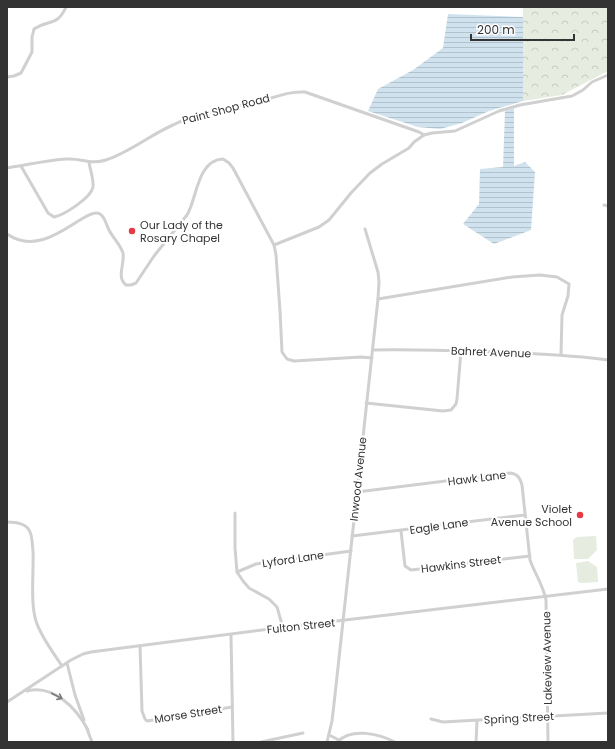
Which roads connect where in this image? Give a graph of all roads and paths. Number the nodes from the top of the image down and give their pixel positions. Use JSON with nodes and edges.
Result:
{"nodes":[{"id":1,"x":66,"y":7,"type":"edge"},
{"id":2,"x":608,"y":75,"type":"edge"},
{"id":3,"x":7,"y":77,"type":"edge"},
{"id":4,"x":424,"y":135,"type":"junction"},
{"id":5,"x":89,"y":162,"type":"junction"},
{"id":6,"x":21,"y":166,"type":"junction"},
{"id":7,"x":7,"y":168,"type":"edge"},
{"id":8,"x":604,"y":205,"type":"dead end"},
{"id":9,"x":608,"y":206,"type":"edge"},
{"id":10,"x":365,"y":229,"type":"dead end"},
{"id":11,"x":7,"y":234,"type":"edge"},
{"id":12,"x":274,"y":245,"type":"junction"},
{"id":13,"x":378,"y":299,"type":"junction"},
{"id":14,"x":373,"y":350,"type":"junction"},
{"id":15,"x":461,"y":351,"type":"junction"},
{"id":16,"x":561,"y":355,"type":"junction"},
{"id":17,"x":372,"y":358,"type":"junction"},
{"id":18,"x":608,"y":360,"type":"edge"},
{"id":19,"x":366,"y":404,"type":"junction"},
{"id":20,"x":357,"y":492,"type":"junction"},
{"id":21,"x":235,"y":513,"type":"dead end"},
{"id":22,"x":525,"y":515,"type":"junction"},
{"id":23,"x":7,"y":522,"type":"edge"},
{"id":24,"x":401,"y":531,"type":"junction"},
{"id":25,"x":352,"y":536,"type":"junction"},
{"id":26,"x":351,"y":551,"type":"junction"},
{"id":27,"x":530,"y":556,"type":"junction"},
{"id":28,"x":237,"y":572,"type":"junction"},
{"id":29,"x":608,"y":590,"type":"edge"},
{"id":30,"x":546,"y":597,"type":"junction"},
{"id":31,"x":343,"y":621,"type":"junction"},
{"id":32,"x":283,"y":628,"type":"junction"},
{"id":33,"x":231,"y":635,"type":"junction"},
{"id":34,"x":140,"y":646,"type":"junction"},
{"id":35,"x":67,"y":663,"type":"junction"},
{"id":36,"x":62,"y":666,"type":"junction"},
{"id":37,"x":20,"y":694,"type":"junction"},
{"id":38,"x":7,"y":702,"type":"edge"},
{"id":39,"x":232,"y":707,"type":"junction"},
{"id":40,"x":608,"y":713,"type":"edge"},
{"id":41,"x":548,"y":717,"type":"junction"},
{"id":42,"x":431,"y":719,"type":"dead end"},
{"id":43,"x":477,"y":721,"type":"junction"},
{"id":44,"x":88,"y":730,"type":"junction"},
{"id":45,"x":303,"y":733,"type":"dead end"},
{"id":46,"x":328,"y":735,"type":"junction"},
{"id":47,"x":288,"y":737,"type":"junction"},
{"id":48,"x":338,"y":741,"type":"edge"},
{"id":49,"x":92,"y":742,"type":"edge"},
{"id":50,"x":233,"y":742,"type":"edge"},
{"id":51,"x":261,"y":742,"type":"edge"},
{"id":52,"x":289,"y":742,"type":"edge"},
{"id":53,"x":327,"y":742,"type":"edge"},
{"id":54,"x":395,"y":742,"type":"edge"},
{"id":55,"x":476,"y":742,"type":"edge"},
{"id":56,"x":548,"y":742,"type":"edge"}],
"edges":[{"from":1,"to":3,"type":"street"},
{"from":2,"to":4,"type":"street"},
{"from":4,"to":5,"type":"street","name":"Paint Shop Road"},
{"from":4,"to":12,"type":"street"},
{"from":5,"to":6,"type":"street","name":"Paint Shop Road"},
{"from":5,"to":6,"type":"street"},
{"from":6,"to":7,"type":"street","name":"Paint Shop Road"},
{"from":8,"to":9,"type":"street"},
{"from":10,"to":13,"type":"street","name":"Inwood Avenue"},
{"from":11,"to":12,"type":"street"},
{"from":12,"to":17,"type":"street"},
{"from":13,"to":14,"type":"street","name":"Inwood Avenue"},
{"from":13,"to":16,"type":"street"},
{"from":14,"to":15,"type":"street","name":"Bahret Avenue"},
{"from":14,"to":17,"type":"street","name":"Inwood Avenue"},
{"from":15,"to":16,"type":"street","name":"Bahret Avenue"},
{"from":15,"to":19,"type":"street"},
{"from":16,"to":18,"type":"street","name":"Bahret Avenue"},
{"from":17,"to":19,"type":"street","name":"Inwood Avenue"},
{"from":19,"to":20,"type":"street","name":"Inwood Avenue"},
{"from":20,"to":22,"type":"street","name":"Hawk Lane"},
{"from":20,"to":25,"type":"street","name":"Inwood Avenue"},
{"from":21,"to":28,"type":"street"},
{"from":22,"to":24,"type":"street","name":"Eagle Lane"},
{"from":22,"to":27,"type":"street","name":"Hawk Lane"},
{"from":23,"to":36,"type":"street"},
{"from":24,"to":25,"type":"street","name":"Eagle Lane"},
{"from":24,"to":27,"type":"street","name":"Hawkins Street"},
{"from":25,"to":26,"type":"street","name":"Inwood Avenue"},
{"from":26,"to":28,"type":"street","name":"Lyford Lane"},
{"from":26,"to":31,"type":"street","name":"Inwood Avenue"},
{"from":27,"to":30,"type":"street","name":"Hawk Lane"},
{"from":28,"to":32,"type":"street"},
{"from":29,"to":30,"type":"street","name":"Fulton Street"},
{"from":30,"to":31,"type":"street","name":"Fulton Street"},
{"from":30,"to":41,"type":"street","name":"Lakeview Avenue"},
{"from":31,"to":32,"type":"street","name":"Fulton Street"},
{"from":31,"to":46,"type":"street","name":"Inwood Avenue"},
{"from":32,"to":33,"type":"street","name":"Fulton Street"},
{"from":33,"to":34,"type":"street","name":"Fulton Street"},
{"from":33,"to":39,"type":"street"},
{"from":34,"to":35,"type":"street","name":"Fulton Street"},
{"from":34,"to":39,"type":"street","name":"Morse Street"},
{"from":35,"to":36,"type":"street","name":"Fulton Street"},
{"from":35,"to":44,"type":"street"},
{"from":36,"to":37,"type":"street","name":"Fulton Street"},
{"from":37,"to":38,"type":"street","name":"Fulton Street"},
{"from":37,"to":44,"type":"street","one_way":true},
{"from":39,"to":50,"type":"street"},
{"from":40,"to":41,"type":"street","name":"Spring Street"},
{"from":41,"to":43,"type":"street","name":"Spring Street"},
{"from":41,"to":56,"type":"street","name":"Lakeview Avenue"},
{"from":42,"to":43,"type":"street","name":"Spring Street"},
{"from":43,"to":55,"type":"street"},
{"from":44,"to":49,"type":"street"},
{"from":45,"to":47,"type":"street"},
{"from":46,"to":48,"type":"street"},
{"from":46,"to":53,"type":"street","name":"Inwood Avenue"},
{"from":47,"to":51,"type":"street"},
{"from":47,"to":52,"type":"street"},
{"from":48,"to":54,"type":"street"}]}
